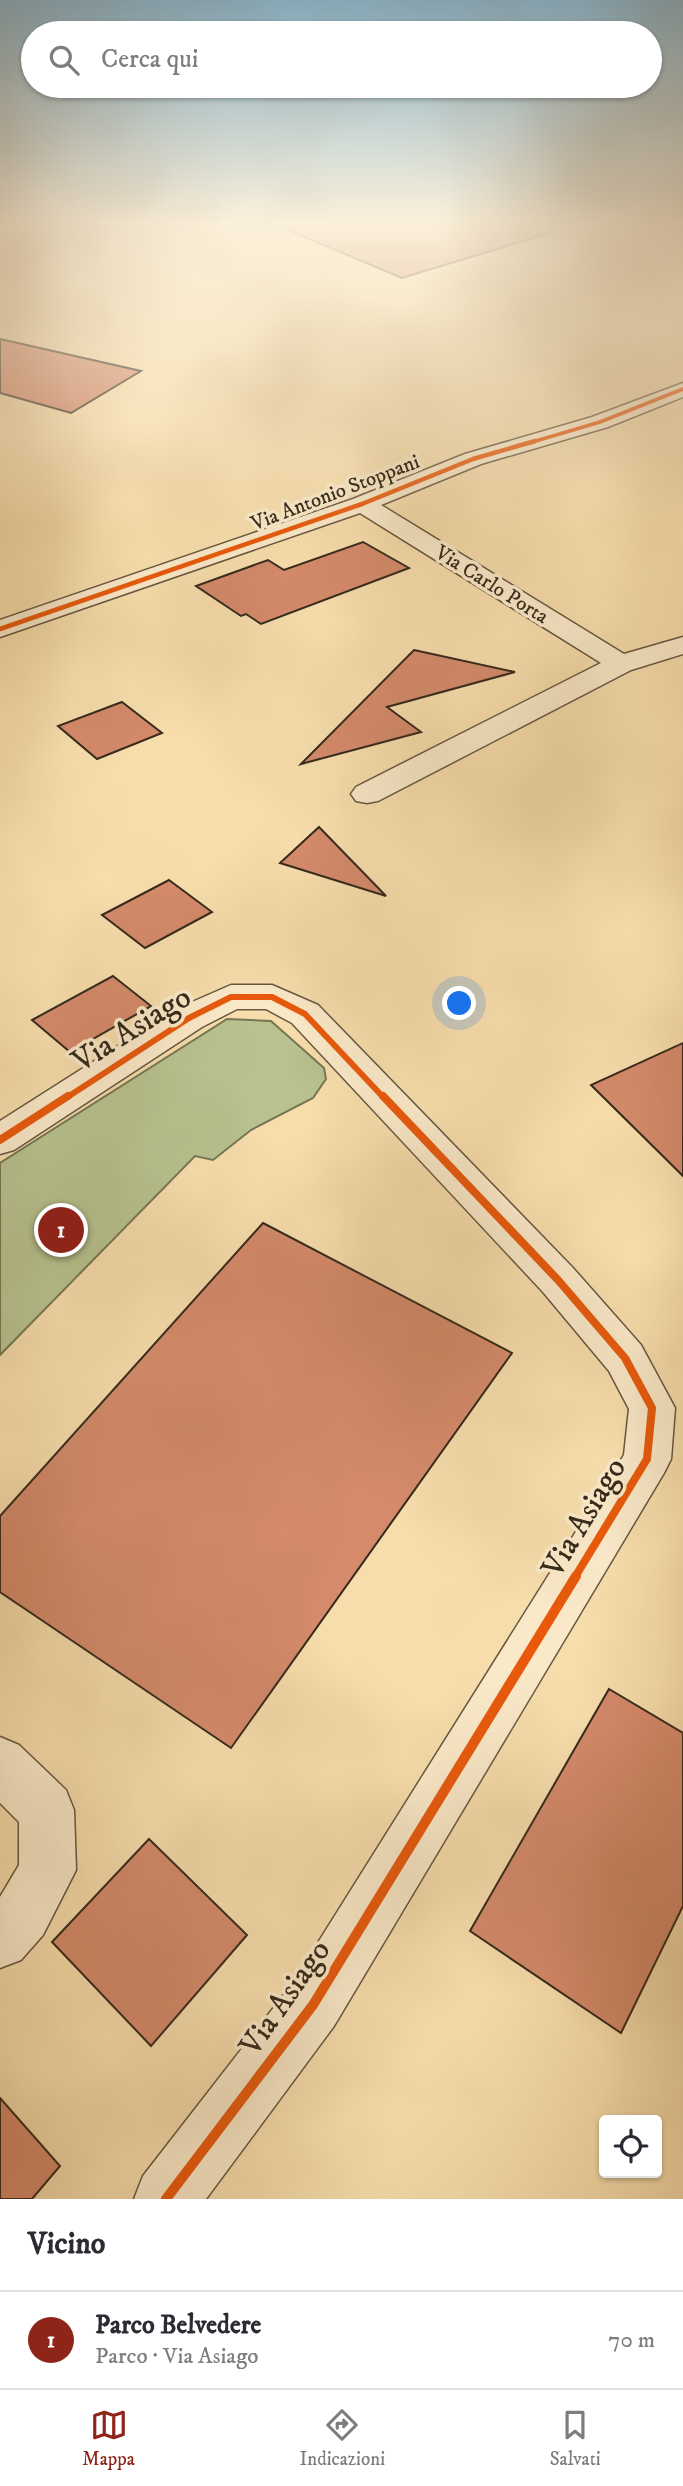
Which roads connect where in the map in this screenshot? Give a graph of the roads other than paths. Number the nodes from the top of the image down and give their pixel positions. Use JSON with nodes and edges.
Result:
{"nodes":[{"id":1,"x":683,"y":389,"type":"edge"},
{"id":2,"x":362,"y":503,"type":"junction"},
{"id":3,"x":0,"y":629,"type":"edge"},
{"id":4,"x":683,"y":645,"type":"edge"},
{"id":5,"x":621,"y":664,"type":"junction"},
{"id":6,"x":367,"y":794,"type":"dead end"},
{"id":7,"x":0,"y":1140,"type":"edge"},
{"id":8,"x":0,"y":1764,"type":"edge"},
{"id":9,"x":0,"y":1939,"type":"edge"},
{"id":10,"x":166,"y":2199,"type":"edge"}],
"edges":[{"from":1,"to":2,"type":"street","name":"Via Antonio Stoppani"},
{"from":2,"to":3,"type":"street","name":"Via Antonio Stoppani"},
{"from":2,"to":5,"type":"street","name":"Via Carlo Porta"},
{"from":4,"to":5,"type":"street"},
{"from":5,"to":6,"type":"street"},
{"from":7,"to":10,"type":"street","name":"Via Asiago"},
{"from":8,"to":9,"type":"street"}]}
